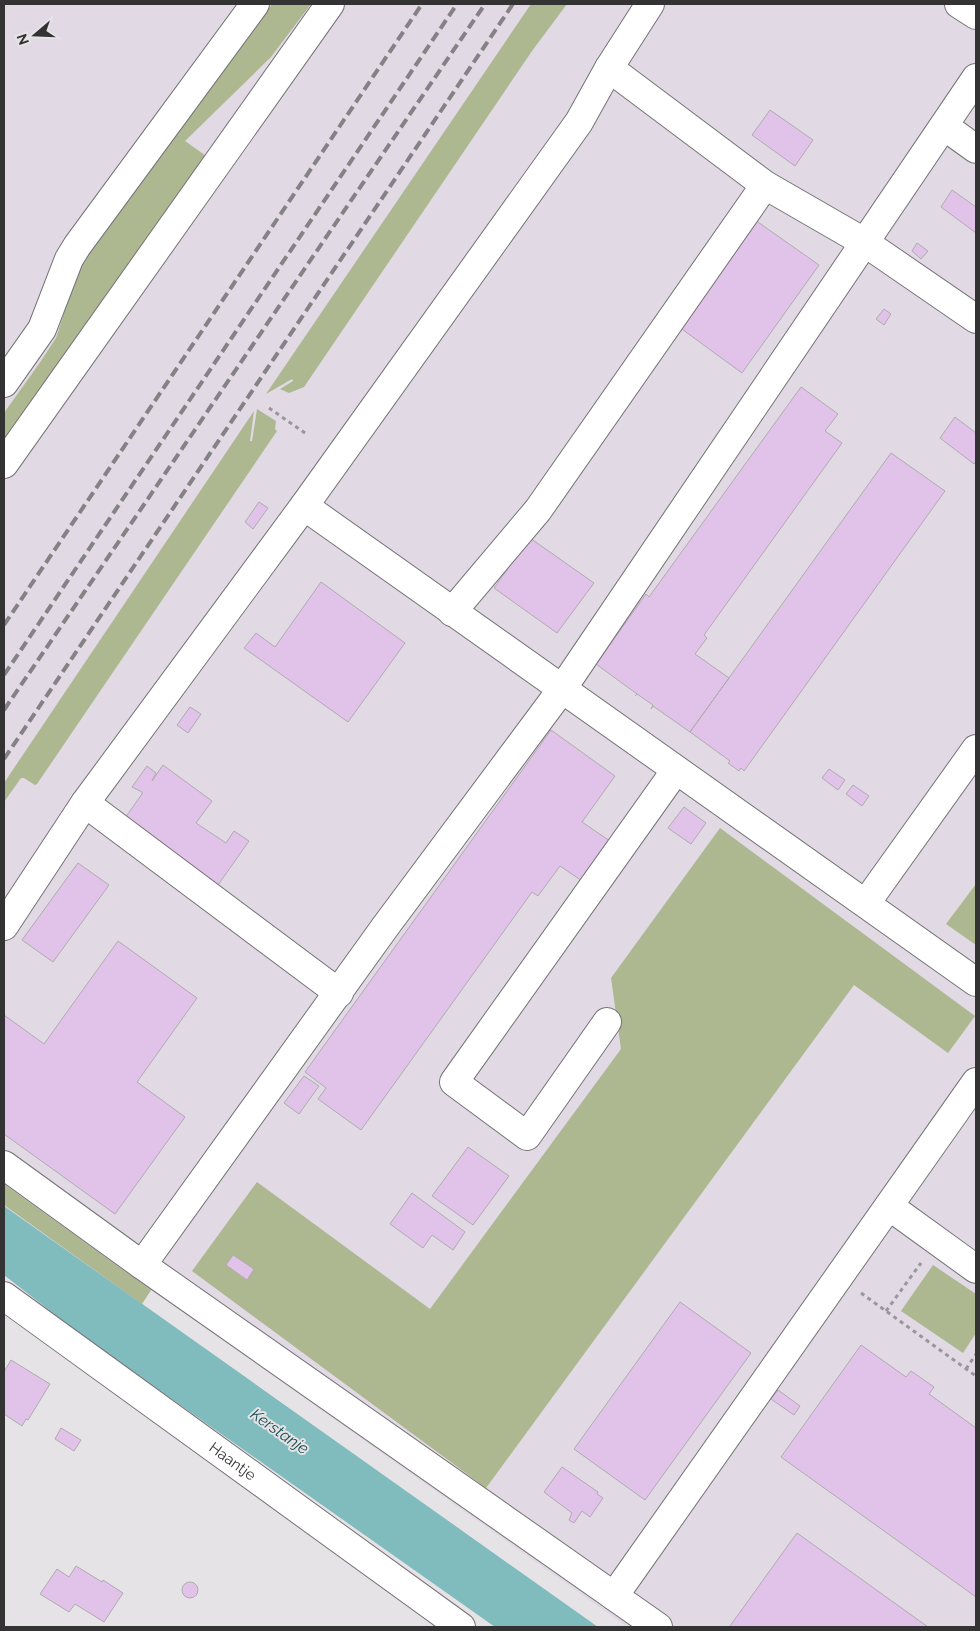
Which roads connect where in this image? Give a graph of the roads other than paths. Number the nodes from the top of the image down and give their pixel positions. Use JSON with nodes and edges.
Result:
{"nodes":[{"id":1,"x":255,"y":4,"type":"edge"},
{"id":2,"x":330,"y":4,"type":"edge"},
{"id":3,"x":650,"y":4,"type":"edge"},
{"id":4,"x":959,"y":4,"type":"edge"},
{"id":5,"x":976,"y":15,"type":"edge"},
{"id":6,"x":608,"y":68,"type":"junction"},
{"id":7,"x":976,"y":78,"type":"edge"},
{"id":8,"x":944,"y":126,"type":"junction"},
{"id":9,"x":976,"y":149,"type":"edge"},
{"id":10,"x":765,"y":184,"type":"junction"},
{"id":11,"x":864,"y":242,"type":"junction"},
{"id":12,"x":976,"y":319,"type":"edge"},
{"id":13,"x":4,"y":383,"type":"edge"},
{"id":14,"x":4,"y":464,"type":"edge"},
{"id":15,"x":304,"y":506,"type":"junction"},
{"id":16,"x":452,"y":612,"type":"junction"},
{"id":17,"x":562,"y":689,"type":"junction"},
{"id":18,"x":976,"y":749,"type":"edge"},
{"id":19,"x":676,"y":770,"type":"junction"},
{"id":20,"x":85,"y":803,"type":"junction"},
{"id":21,"x":866,"y":904,"type":"junction"},
{"id":22,"x":4,"y":926,"type":"edge"},
{"id":23,"x":976,"y":982,"type":"edge"},
{"id":24,"x":339,"y":993,"type":"junction"},
{"id":25,"x":607,"y":1022,"type":"dead end"},
{"id":26,"x":976,"y":1082,"type":"edge"},
{"id":27,"x":4,"y":1165,"type":"edge"},
{"id":28,"x":889,"y":1206,"type":"junction"},
{"id":29,"x":142,"y":1266,"type":"junction"},
{"id":30,"x":976,"y":1269,"type":"edge"},
{"id":31,"x":4,"y":1296,"type":"edge"},
{"id":32,"x":614,"y":1596,"type":"junction"},
{"id":33,"x":461,"y":1627,"type":"edge"},
{"id":34,"x":658,"y":1627,"type":"edge"}],
"edges":[{"from":1,"to":13,"type":"street"},
{"from":2,"to":14,"type":"street"},
{"from":3,"to":6,"type":"street"},
{"from":4,"to":5,"type":"street"},
{"from":6,"to":10,"type":"street"},
{"from":6,"to":15,"type":"street"},
{"from":7,"to":8,"type":"street"},
{"from":8,"to":9,"type":"street"},
{"from":8,"to":11,"type":"street"},
{"from":10,"to":11,"type":"street"},
{"from":10,"to":16,"type":"street"},
{"from":11,"to":12,"type":"street"},
{"from":11,"to":17,"type":"street"},
{"from":15,"to":16,"type":"street"},
{"from":15,"to":20,"type":"street"},
{"from":16,"to":17,"type":"street"},
{"from":17,"to":19,"type":"street"},
{"from":17,"to":24,"type":"street"},
{"from":18,"to":21,"type":"street"},
{"from":19,"to":21,"type":"street"},
{"from":19,"to":25,"type":"street"},
{"from":20,"to":22,"type":"street"},
{"from":20,"to":24,"type":"street"},
{"from":21,"to":23,"type":"street"},
{"from":24,"to":29,"type":"street"},
{"from":26,"to":28,"type":"street"},
{"from":27,"to":29,"type":"street"},
{"from":28,"to":30,"type":"street"},
{"from":28,"to":32,"type":"street"},
{"from":29,"to":32,"type":"street"},
{"from":31,"to":33,"type":"street","name":"Haantje"},
{"from":32,"to":34,"type":"street"}]}
